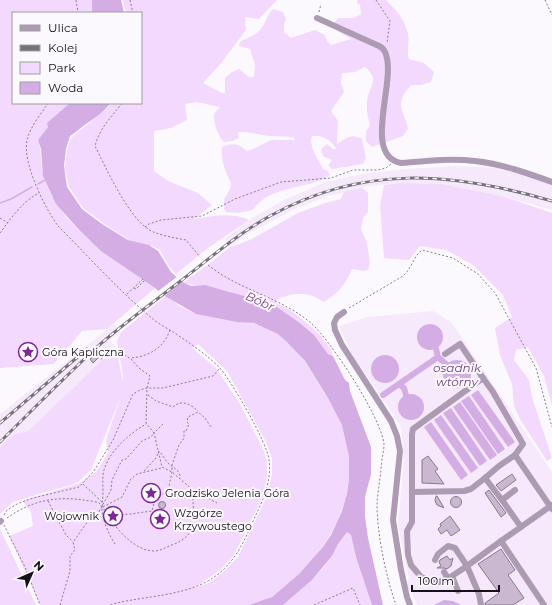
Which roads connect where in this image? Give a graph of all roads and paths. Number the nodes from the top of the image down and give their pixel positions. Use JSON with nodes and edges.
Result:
{"nodes":[{"id":1,"x":76,"y":0,"type":"edge"},
{"id":2,"x":130,"y":0,"type":"edge"},
{"id":3,"x":376,"y":0,"type":"edge"},
{"id":4,"x":545,"y":0,"type":"edge"},
{"id":5,"x":321,"y":4,"type":"dead end"},
{"id":6,"x":78,"y":12,"type":"edge"},
{"id":7,"x":132,"y":12,"type":"edge"},
{"id":8,"x":552,"y":15,"type":"edge"},
{"id":9,"x":317,"y":18,"type":"joint"},
{"id":10,"x":385,"y":51,"type":"junction"},
{"id":11,"x":47,"y":104,"type":"edge"},
{"id":12,"x":121,"y":104,"type":"edge"},
{"id":13,"x":395,"y":162,"type":"junction"},
{"id":14,"x":552,"y":182,"type":"edge"},
{"id":15,"x":40,"y":193,"type":"junction"},
{"id":16,"x":0,"y":218,"type":"edge"},
{"id":17,"x":8,"y":223,"type":"junction"},
{"id":18,"x":145,"y":227,"type":"junction"},
{"id":19,"x":0,"y":233,"type":"edge"},
{"id":20,"x":200,"y":257,"type":"dead end"},
{"id":21,"x":208,"y":265,"type":"dead end"},
{"id":22,"x":144,"y":280,"type":"dead end"},
{"id":23,"x":126,"y":294,"type":"junction"},
{"id":24,"x":344,"y":312,"type":"joint"},
{"id":25,"x":170,"y":330,"type":"junction"},
{"id":26,"x":445,"y":354,"type":"dead end"},
{"id":27,"x":132,"y":359,"type":"junction"},
{"id":28,"x":100,"y":360,"type":"dead end"},
{"id":29,"x":220,"y":368,"type":"junction"},
{"id":30,"x":483,"y":378,"type":"junction"},
{"id":31,"x":147,"y":388,"type":"junction"},
{"id":32,"x":148,"y":394,"type":"junction"},
{"id":33,"x":198,"y":412,"type":"junction"},
{"id":34,"x":147,"y":424,"type":"junction"},
{"id":35,"x":163,"y":424,"type":"dead end"},
{"id":36,"x":211,"y":427,"type":"dead end"},
{"id":37,"x":552,"y":427,"type":"edge"},
{"id":38,"x":154,"y":433,"type":"junction"},
{"id":39,"x":159,"y":451,"type":"junction"},
{"id":40,"x":515,"y":455,"type":"junction"},
{"id":41,"x":172,"y":466,"type":"junction"},
{"id":42,"x":162,"y":467,"type":"junction"},
{"id":43,"x":144,"y":471,"type":"junction"},
{"id":44,"x":172,"y":472,"type":"junction"},
{"id":45,"x":485,"y":478,"type":"junction"},
{"id":46,"x":180,"y":479,"type":"junction"},
{"id":47,"x":83,"y":483,"type":"junction"},
{"id":48,"x":193,"y":490,"type":"junction"},
{"id":49,"x":515,"y":490,"type":"dead end"},
{"id":50,"x":412,"y":492,"type":"junction"},
{"id":51,"x":47,"y":500,"type":"junction"},
{"id":52,"x":502,"y":500,"type":"junction"},
{"id":53,"x":102,"y":502,"type":"junction"},
{"id":54,"x":217,"y":503,"type":"dead end"},
{"id":55,"x":102,"y":507,"type":"junction"},
{"id":56,"x":551,"y":507,"type":"edge"},
{"id":57,"x":107,"y":513,"type":"junction"},
{"id":58,"x":1,"y":521,"type":"edge"},
{"id":59,"x":521,"y":527,"type":"junction"},
{"id":60,"x":73,"y":542,"type":"junction"},
{"id":61,"x":501,"y":542,"type":"junction"},
{"id":62,"x":115,"y":544,"type":"dead end"},
{"id":63,"x":435,"y":560,"type":"dead end"},
{"id":64,"x":467,"y":566,"type":"junction"},
{"id":65,"x":444,"y":572,"type":"dead end"},
{"id":66,"x":450,"y":577,"type":"junction"},
{"id":67,"x":458,"y":591,"type":"dead end"},
{"id":68,"x":40,"y":605,"type":"edge"},
{"id":69,"x":60,"y":605,"type":"edge"},
{"id":70,"x":110,"y":605,"type":"edge"},
{"id":71,"x":314,"y":605,"type":"edge"},
{"id":72,"x":360,"y":605,"type":"edge"},
{"id":73,"x":396,"y":605,"type":"edge"},
{"id":74,"x":410,"y":605,"type":"edge"},
{"id":75,"x":481,"y":605,"type":"edge"},
{"id":76,"x":544,"y":605,"type":"edge"}],
"edges":[{"from":1,"to":6,"type":"path"},
{"from":2,"to":7,"type":"path"},
{"from":3,"to":10,"type":"path"},
{"from":4,"to":8,"type":"path"},
{"from":5,"to":9,"type":"path"},
{"from":9,"to":10,"type":"lane"},
{"from":10,"to":13,"type":"lane"},
{"from":11,"to":15,"type":"path"},
{"from":12,"to":18,"type":"path"},
{"from":13,"to":14,"type":"lane"},
{"from":13,"to":18,"type":"path"},
{"from":15,"to":17,"type":"path"},
{"from":15,"to":23,"type":"path"},
{"from":16,"to":17,"type":"path"},
{"from":17,"to":19,"type":"path"},
{"from":18,"to":20,"type":"path"},
{"from":21,"to":73,"type":"path"},
{"from":22,"to":23,"type":"path"},
{"from":23,"to":25,"type":"path"},
{"from":24,"to":37,"type":"path"},
{"from":24,"to":74,"type":"lane"},
{"from":25,"to":27,"type":"path"},
{"from":25,"to":29,"type":"path"},
{"from":26,"to":30,"type":"lane"},
{"from":27,"to":28,"type":"path"},
{"from":27,"to":31,"type":"path"},
{"from":29,"to":31,"type":"path"},
{"from":29,"to":70,"type":"path"},
{"from":30,"to":40,"type":"lane"},
{"from":30,"to":50,"type":"lane"},
{"from":31,"to":32,"type":"path"},
{"from":31,"to":47,"type":"path"},
{"from":32,"to":33,"type":"path"},
{"from":32,"to":34,"type":"path"},
{"from":33,"to":36,"type":"path"},
{"from":33,"to":41,"type":"path"},
{"from":34,"to":38,"type":"path"},
{"from":34,"to":53,"type":"path"},
{"from":35,"to":38,"type":"path"},
{"from":38,"to":39,"type":"path"},
{"from":38,"to":55,"type":"path"},
{"from":39,"to":41,"type":"path"},
{"from":39,"to":42,"type":"path"},
{"from":39,"to":43,"type":"path"},
{"from":40,"to":45,"type":"lane"},
{"from":40,"to":56,"type":"lane"},
{"from":41,"to":44,"type":"path"},
{"from":41,"to":46,"type":"path"},
{"from":42,"to":43,"type":"path"},
{"from":42,"to":44,"type":"path"},
{"from":43,"to":55,"type":"path"},
{"from":44,"to":46,"type":"path"},
{"from":44,"to":57,"type":"path"},
{"from":45,"to":50,"type":"lane"},
{"from":45,"to":52,"type":"lane"},
{"from":46,"to":48,"type":"path"},
{"from":47,"to":53,"type":"path"},
{"from":47,"to":58,"type":"path"},
{"from":48,"to":54,"type":"path"},
{"from":48,"to":57,"type":"path"},
{"from":49,"to":52,"type":"lane"},
{"from":50,"to":66,"type":"lane"},
{"from":51,"to":55,"type":"path"},
{"from":51,"to":58,"type":"path"},
{"from":51,"to":60,"type":"path"},
{"from":52,"to":59,"type":"lane"},
{"from":53,"to":55,"type":"path"},
{"from":55,"to":57,"type":"path"},
{"from":55,"to":60,"type":"path"},
{"from":55,"to":62,"type":"path"},
{"from":56,"to":59,"type":"lane"},
{"from":58,"to":68,"type":"path"},
{"from":59,"to":61,"type":"lane"},
{"from":60,"to":69,"type":"path"},
{"from":61,"to":64,"type":"lane"},
{"from":61,"to":76,"type":"lane"},
{"from":63,"to":64,"type":"lane"},
{"from":64,"to":66,"type":"lane"},
{"from":64,"to":75,"type":"lane"},
{"from":65,"to":66,"type":"lane"},
{"from":66,"to":67,"type":"lane"},
{"from":71,"to":72,"type":"path"}]}
